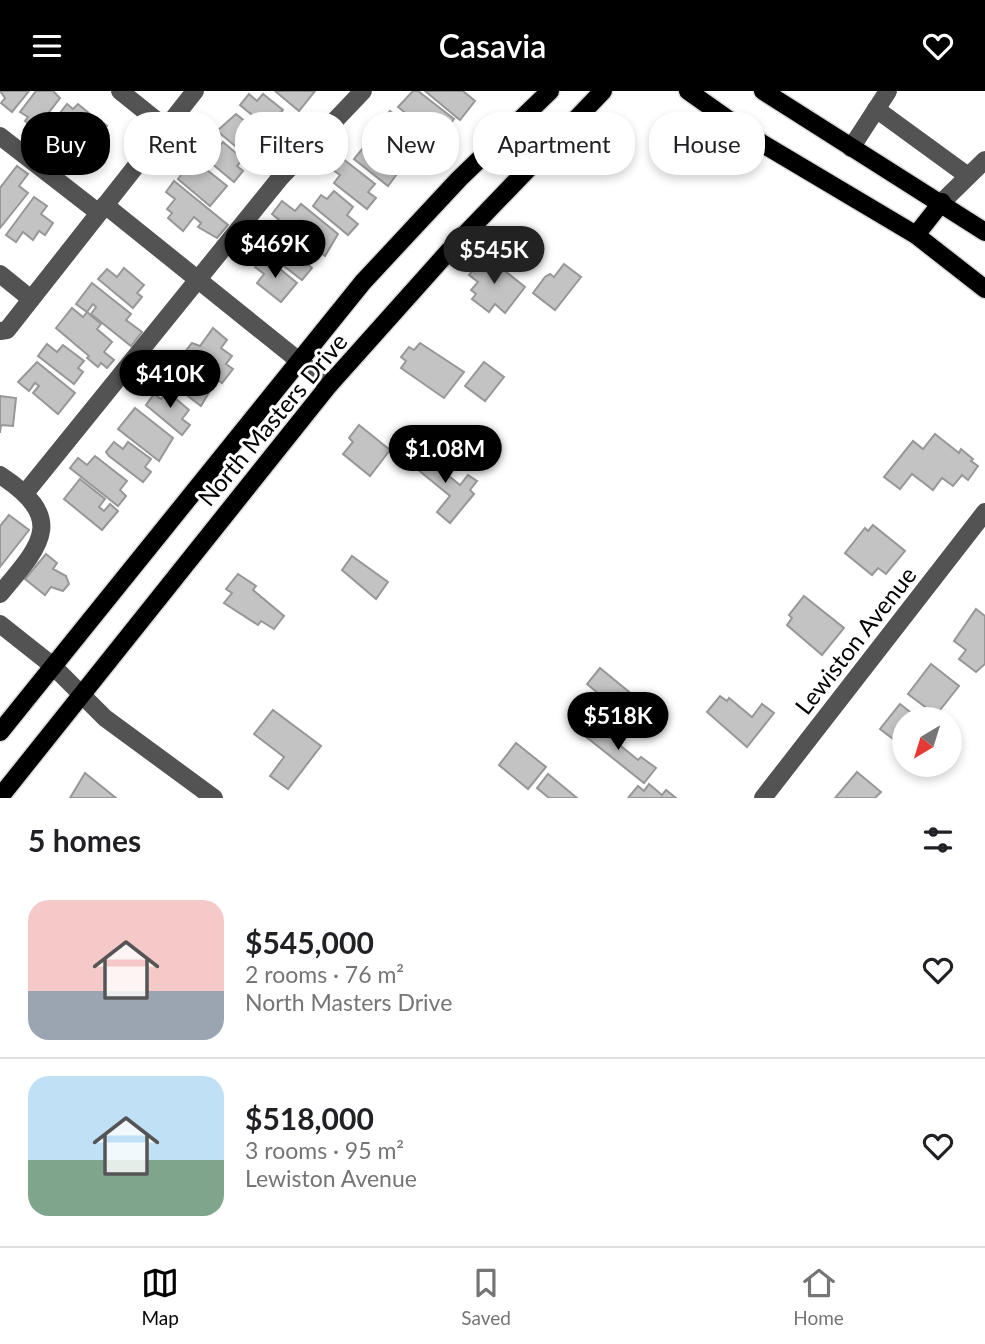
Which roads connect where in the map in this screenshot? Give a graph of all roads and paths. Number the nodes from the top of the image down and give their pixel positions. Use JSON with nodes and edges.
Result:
{"nodes":[{"id":1,"x":120,"y":91,"type":"edge"},
{"id":2,"x":195,"y":91,"type":"edge"},
{"id":3,"x":363,"y":91,"type":"edge"},
{"id":4,"x":550,"y":91,"type":"edge"},
{"id":5,"x":603,"y":91,"type":"edge"},
{"id":6,"x":688,"y":91,"type":"edge"},
{"id":7,"x":763,"y":91,"type":"edge"},
{"id":8,"x":888,"y":91,"type":"edge"},
{"id":9,"x":876,"y":109,"type":"junction"},
{"id":10,"x":146,"y":112,"type":"edge"},
{"id":11,"x":179,"y":112,"type":"edge"},
{"id":12,"x":0,"y":136,"type":"edge"},
{"id":13,"x":851,"y":148,"type":"junction"},
{"id":14,"x":985,"y":160,"type":"edge"},
{"id":15,"x":129,"y":175,"type":"edge"},
{"id":16,"x":968,"y":176,"type":"junction"},
{"id":17,"x":942,"y":202,"type":"junction"},
{"id":18,"x":102,"y":209,"type":"junction"},
{"id":19,"x":985,"y":232,"type":"edge"},
{"id":20,"x":916,"y":235,"type":"junction"},
{"id":21,"x":0,"y":274,"type":"edge"},
{"id":22,"x":196,"y":279,"type":"junction"},
{"id":23,"x":985,"y":289,"type":"edge"},
{"id":24,"x":31,"y":299,"type":"junction"},
{"id":25,"x":0,"y":331,"type":"edge"},
{"id":26,"x":298,"y":359,"type":"junction"},
{"id":27,"x":329,"y":385,"type":"junction"},
{"id":28,"x":0,"y":475,"type":"edge"},
{"id":29,"x":26,"y":492,"type":"junction"},
{"id":30,"x":985,"y":512,"type":"edge"},
{"id":31,"x":0,"y":594,"type":"edge"},
{"id":32,"x":0,"y":624,"type":"edge"},
{"id":33,"x":53,"y":666,"type":"junction"},
{"id":34,"x":80,"y":696,"type":"junction"},
{"id":35,"x":0,"y":732,"type":"edge"},
{"id":36,"x":0,"y":797,"type":"edge"},
{"id":37,"x":214,"y":798,"type":"edge"},
{"id":38,"x":763,"y":798,"type":"edge"}],
"edges":[{"from":1,"to":10,"type":"street"},
{"from":2,"to":11,"type":"street"},
{"from":3,"to":22,"type":"street"},
{"from":4,"to":26,"type":"main road","name":"North Masters Drive"},
{"from":5,"to":27,"type":"main road","name":"North Masters Drive"},
{"from":6,"to":20,"type":"main road"},
{"from":7,"to":13,"type":"main road"},
{"from":8,"to":9,"type":"street"},
{"from":9,"to":13,"type":"street"},
{"from":9,"to":16,"type":"street"},
{"from":12,"to":18,"type":"street"},
{"from":13,"to":17,"type":"main road"},
{"from":14,"to":16,"type":"street"},
{"from":15,"to":18,"type":"street"},
{"from":16,"to":17,"type":"street"},
{"from":17,"to":19,"type":"main road"},
{"from":17,"to":20,"type":"main road"},
{"from":18,"to":22,"type":"street"},
{"from":18,"to":24,"type":"street"},
{"from":20,"to":23,"type":"main road"},
{"from":21,"to":24,"type":"street"},
{"from":22,"to":26,"type":"street"},
{"from":22,"to":29,"type":"street"},
{"from":24,"to":25,"type":"street"},
{"from":26,"to":27,"type":"street"},
{"from":26,"to":33,"type":"main road","name":"North Masters Drive"},
{"from":27,"to":34,"type":"main road","name":"North Masters Drive"},
{"from":28,"to":29,"type":"street"},
{"from":29,"to":31,"type":"street"},
{"from":30,"to":38,"type":"street","name":"Lewiston Avenue"},
{"from":32,"to":33,"type":"street"},
{"from":33,"to":34,"type":"street"},
{"from":33,"to":35,"type":"main road","name":"North Masters Drive"},
{"from":34,"to":36,"type":"main road","name":"North Masters Drive"},
{"from":34,"to":37,"type":"street"}]}
